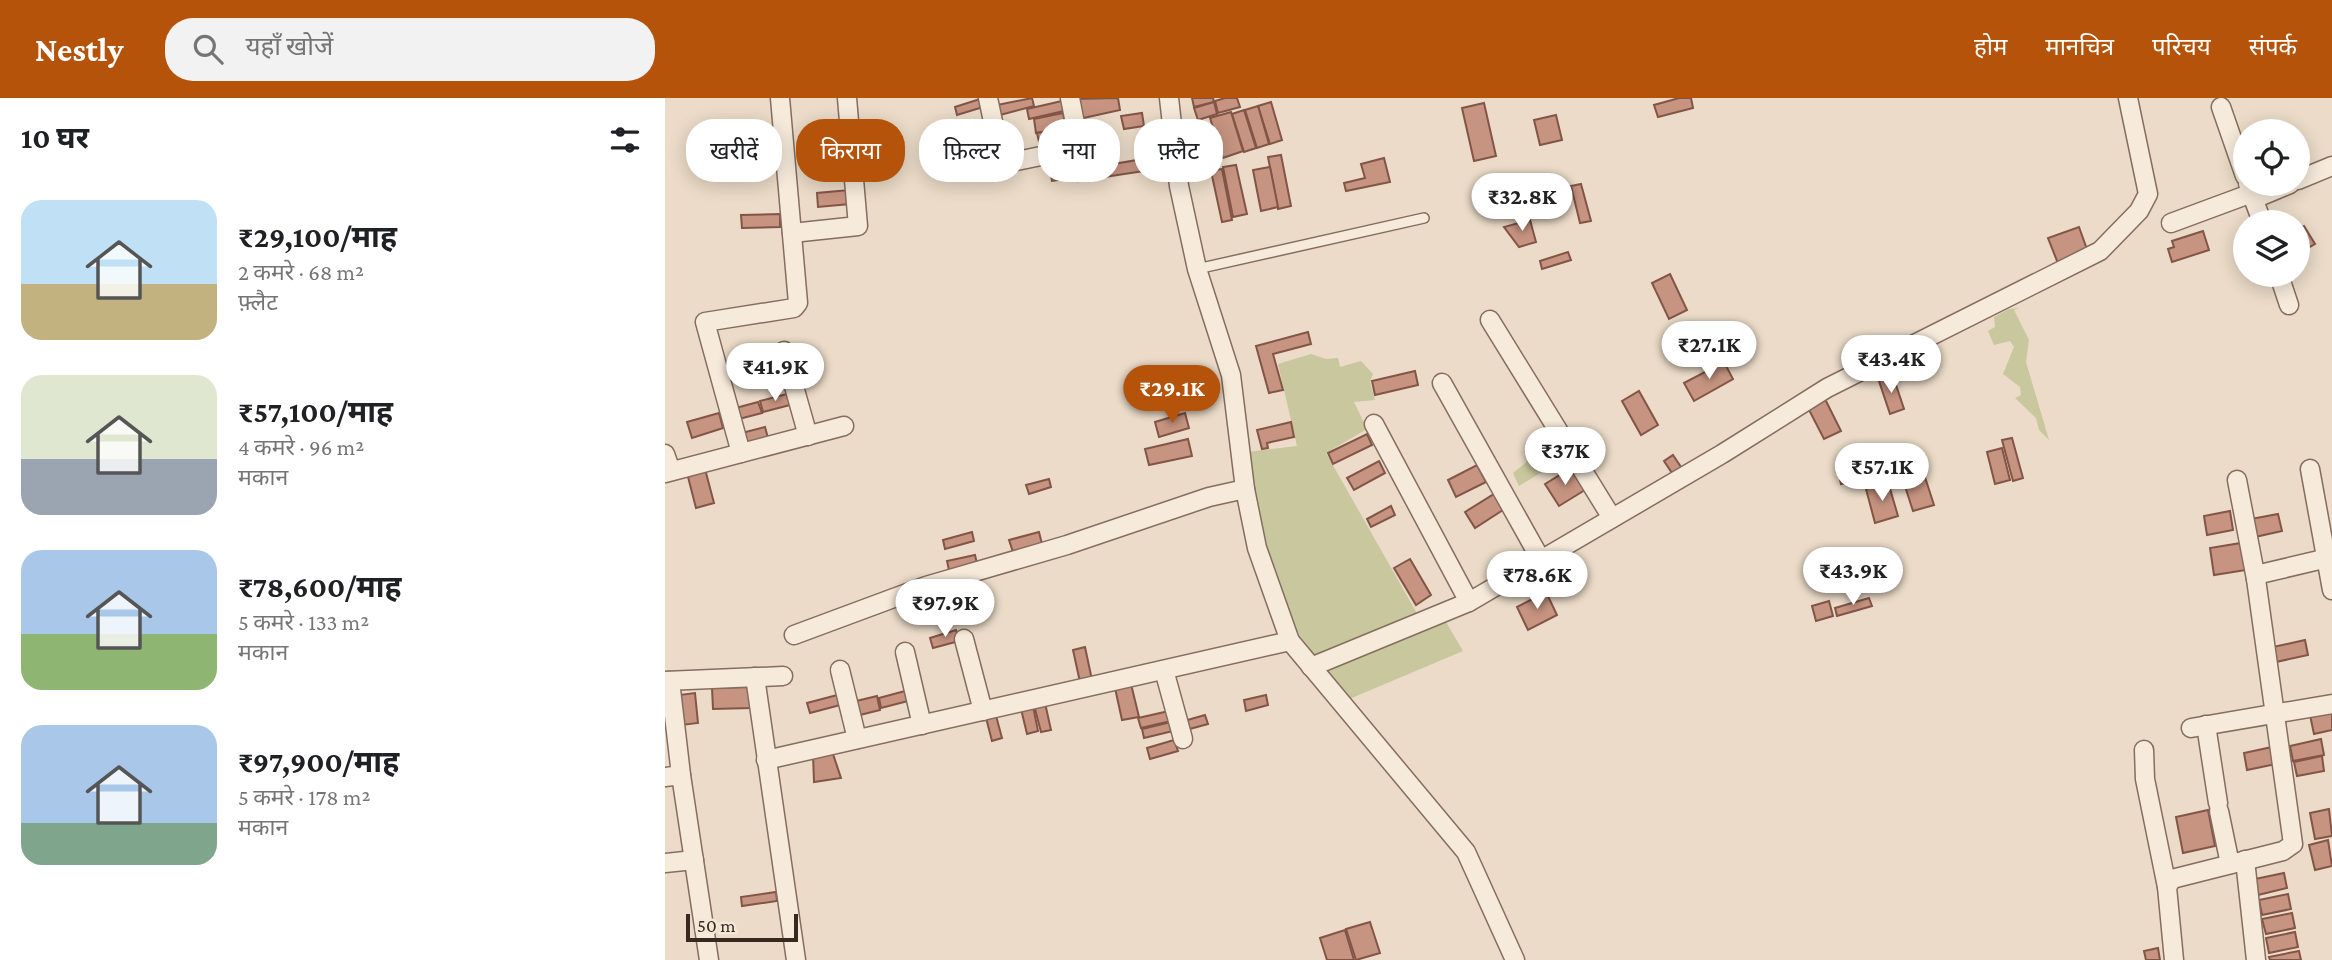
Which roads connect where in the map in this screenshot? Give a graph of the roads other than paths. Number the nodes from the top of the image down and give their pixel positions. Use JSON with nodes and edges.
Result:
{"nodes":[{"id":1,"x":780,"y":98,"type":"edge"},
{"id":2,"x":847,"y":98,"type":"edge"},
{"id":3,"x":988,"y":98,"type":"edge"},
{"id":4,"x":1070,"y":98,"type":"edge"},
{"id":5,"x":1169,"y":98,"type":"edge"},
{"id":6,"x":2128,"y":98,"type":"edge"},
{"id":7,"x":2221,"y":107,"type":"dead end"},
{"id":8,"x":2233,"y":141,"type":"edge"},
{"id":9,"x":2332,"y":166,"type":"edge"},
{"id":10,"x":2310,"y":175,"type":"edge"},
{"id":11,"x":2233,"y":196,"type":"edge"},
{"id":12,"x":1425,"y":218,"type":"dead end"},
{"id":13,"x":2171,"y":223,"type":"dead end"},
{"id":14,"x":792,"y":233,"type":"junction"},
{"id":15,"x":1197,"y":269,"type":"junction"},
{"id":16,"x":2283,"y":287,"type":"edge"},
{"id":17,"x":2289,"y":306,"type":"dead end"},
{"id":18,"x":1490,"y":320,"type":"dead end"},
{"id":19,"x":783,"y":351,"type":"dead end"},
{"id":20,"x":1442,"y":383,"type":"dead end"},
{"id":21,"x":1374,"y":424,"type":"dead end"},
{"id":22,"x":844,"y":426,"type":"dead end"},
{"id":23,"x":808,"y":436,"type":"junction"},
{"id":24,"x":741,"y":453,"type":"junction"},
{"id":25,"x":667,"y":466,"type":"edge"},
{"id":26,"x":2310,"y":470,"type":"dead end"},
{"id":27,"x":2238,"y":480,"type":"dead end"},
{"id":28,"x":1245,"y":489,"type":"junction"},
{"id":29,"x":1612,"y":517,"type":"junction"},
{"id":30,"x":2329,"y":558,"type":"edge"},
{"id":31,"x":1541,"y":561,"type":"junction"},
{"id":32,"x":2256,"y":579,"type":"junction"},
{"id":33,"x":2332,"y":590,"type":"edge"},
{"id":34,"x":1469,"y":602,"type":"junction"},
{"id":35,"x":794,"y":635,"type":"dead end"},
{"id":36,"x":964,"y":639,"type":"dead end"},
{"id":37,"x":1290,"y":641,"type":"junction"},
{"id":38,"x":905,"y":652,"type":"dead end"},
{"id":39,"x":1311,"y":667,"type":"junction"},
{"id":40,"x":840,"y":670,"type":"dead end"},
{"id":41,"x":1164,"y":670,"type":"junction"},
{"id":42,"x":783,"y":676,"type":"dead end"},
{"id":43,"x":755,"y":677,"type":"junction"},
{"id":44,"x":668,"y":681,"type":"edge"},
{"id":45,"x":2332,"y":704,"type":"edge"},
{"id":46,"x":983,"y":711,"type":"junction"},
{"id":47,"x":2276,"y":713,"type":"junction"},
{"id":48,"x":922,"y":725,"type":"junction"},
{"id":49,"x":857,"y":739,"type":"junction"},
{"id":50,"x":1183,"y":740,"type":"dead end"},
{"id":51,"x":2144,"y":750,"type":"dead end"},
{"id":52,"x":766,"y":760,"type":"junction"},
{"id":53,"x":673,"y":776,"type":"edge"},
{"id":54,"x":694,"y":860,"type":"junction"},
{"id":55,"x":2238,"y":862,"type":"junction"},
{"id":56,"x":665,"y":863,"type":"edge"},
{"id":57,"x":2167,"y":887,"type":"junction"},
{"id":58,"x":2255,"y":957,"type":"edge"},
{"id":59,"x":709,"y":960,"type":"edge"},
{"id":60,"x":796,"y":960,"type":"edge"},
{"id":61,"x":1515,"y":960,"type":"edge"},
{"id":62,"x":2174,"y":960,"type":"edge"}],
"edges":[{"from":1,"to":14,"type":"street"},
{"from":2,"to":14,"type":"street"},
{"from":3,"to":4,"type":"street"},
{"from":5,"to":15,"type":"street"},
{"from":6,"to":29,"type":"street"},
{"from":7,"to":8,"type":"street"},
{"from":9,"to":10,"type":"street"},
{"from":11,"to":13,"type":"street"},
{"from":12,"to":15,"type":"lane"},
{"from":14,"to":24,"type":"street"},
{"from":15,"to":28,"type":"street"},
{"from":16,"to":17,"type":"street"},
{"from":18,"to":29,"type":"street"},
{"from":19,"to":23,"type":"street"},
{"from":20,"to":31,"type":"street"},
{"from":21,"to":34,"type":"street"},
{"from":22,"to":23,"type":"street"},
{"from":23,"to":24,"type":"street"},
{"from":24,"to":25,"type":"street"},
{"from":26,"to":30,"type":"street"},
{"from":27,"to":32,"type":"street"},
{"from":28,"to":35,"type":"street"},
{"from":28,"to":37,"type":"street"},
{"from":29,"to":31,"type":"street"},
{"from":30,"to":32,"type":"street"},
{"from":30,"to":33,"type":"street"},
{"from":31,"to":34,"type":"street"},
{"from":32,"to":47,"type":"street"},
{"from":34,"to":39,"type":"street"},
{"from":36,"to":46,"type":"street"},
{"from":37,"to":39,"type":"street"},
{"from":37,"to":41,"type":"street"},
{"from":38,"to":48,"type":"street"},
{"from":39,"to":61,"type":"street"},
{"from":40,"to":49,"type":"street"},
{"from":41,"to":46,"type":"street"},
{"from":41,"to":50,"type":"street"},
{"from":42,"to":43,"type":"street"},
{"from":43,"to":44,"type":"street"},
{"from":43,"to":52,"type":"street"},
{"from":44,"to":53,"type":"street"},
{"from":45,"to":47,"type":"street"},
{"from":46,"to":48,"type":"street"},
{"from":47,"to":55,"type":"street"},
{"from":47,"to":55,"type":"street"},
{"from":48,"to":49,"type":"street"},
{"from":49,"to":52,"type":"street"},
{"from":51,"to":57,"type":"street"},
{"from":52,"to":60,"type":"street"},
{"from":53,"to":54,"type":"street"},
{"from":54,"to":56,"type":"street"},
{"from":54,"to":59,"type":"street"},
{"from":55,"to":57,"type":"street"},
{"from":55,"to":58,"type":"street"},
{"from":57,"to":62,"type":"street"}]}
